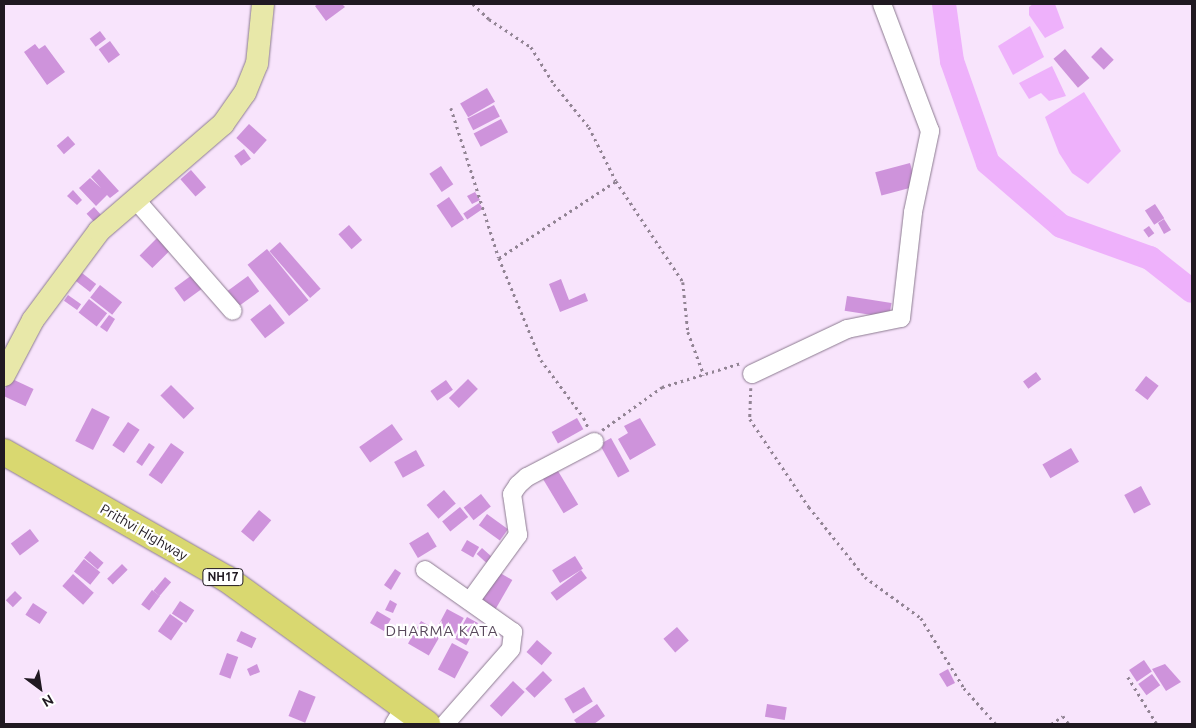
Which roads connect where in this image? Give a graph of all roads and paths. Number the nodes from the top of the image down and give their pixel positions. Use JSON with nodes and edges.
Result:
{"nodes":[{"id":1,"x":263,"y":4,"type":"edge"},
{"id":2,"x":473,"y":4,"type":"edge"},
{"id":3,"x":882,"y":4,"type":"edge"},
{"id":4,"x":451,"y":108,"type":"dead end"},
{"id":5,"x":616,"y":181,"type":"junction"},
{"id":6,"x":136,"y":200,"type":"junction"},
{"id":7,"x":499,"y":258,"type":"junction"},
{"id":8,"x":233,"y":311,"type":"dead end"},
{"id":9,"x":752,"y":374,"type":"junction"},
{"id":10,"x":4,"y":375,"type":"edge"},
{"id":11,"x":704,"y":375,"type":"junction"},
{"id":12,"x":594,"y":442,"type":"junction"},
{"id":13,"x":4,"y":452,"type":"edge"},
{"id":14,"x":425,"y":570,"type":"dead end"},
{"id":15,"x":470,"y":601,"type":"junction"},
{"id":16,"x":1128,"y":677,"type":"dead end"},
{"id":17,"x":399,"y":716,"type":"edge"},
{"id":18,"x":427,"y":724,"type":"edge"},
{"id":19,"x":445,"y":724,"type":"edge"},
{"id":20,"x":996,"y":724,"type":"edge"},
{"id":21,"x":1051,"y":724,"type":"edge"},
{"id":22,"x":1069,"y":724,"type":"edge"},
{"id":23,"x":1157,"y":724,"type":"edge"}],
"edges":[{"from":1,"to":6,"type":"main road"},
{"from":2,"to":5,"type":"path"},
{"from":3,"to":9,"type":"street"},
{"from":4,"to":7,"type":"path"},
{"from":5,"to":7,"type":"path"},
{"from":5,"to":11,"type":"path"},
{"from":6,"to":8,"type":"street"},
{"from":6,"to":10,"type":"main road"},
{"from":7,"to":12,"type":"path"},
{"from":9,"to":11,"type":"path"},
{"from":9,"to":20,"type":"path"},
{"from":11,"to":12,"type":"path"},
{"from":12,"to":15,"type":"street"},
{"from":13,"to":17,"type":"highway","name":"Prithvi Highway","number":"NH17"},
{"from":14,"to":15,"type":"street"},
{"from":15,"to":19,"type":"street"},
{"from":16,"to":23,"type":"path"},
{"from":17,"to":18,"type":"highway","name":"Prithvi Highway","number":"NH17"},
{"from":21,"to":22,"type":"path"}]}
